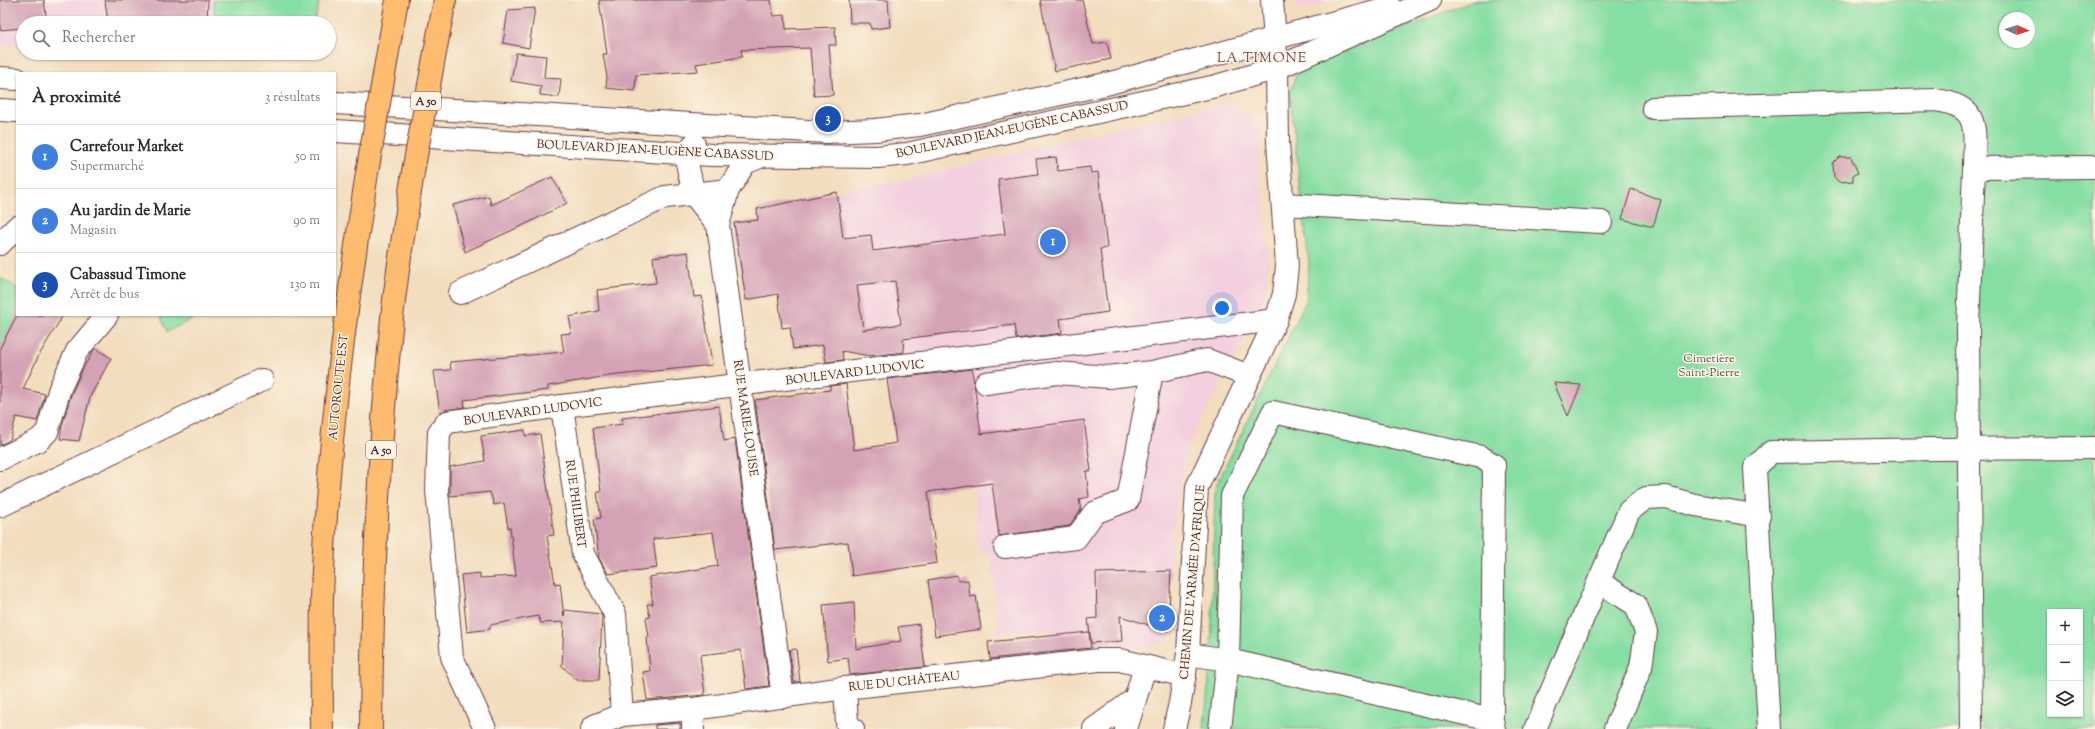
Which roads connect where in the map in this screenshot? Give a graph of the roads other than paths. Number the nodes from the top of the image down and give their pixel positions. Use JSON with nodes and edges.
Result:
{"nodes":[{"id":1,"x":397,"y":0,"type":"edge"},
{"id":2,"x":445,"y":0,"type":"edge"},
{"id":3,"x":1272,"y":0,"type":"edge"},
{"id":4,"x":1418,"y":0,"type":"edge"},
{"id":5,"x":1430,"y":0,"type":"edge"},
{"id":6,"x":1276,"y":39,"type":"junction"},
{"id":7,"x":1277,"y":68,"type":"junction"},
{"id":8,"x":0,"y":78,"type":"edge"},
{"id":9,"x":16,"y":79,"type":"edge"},
{"id":10,"x":336,"y":103,"type":"edge"},
{"id":11,"x":1653,"y":108,"type":"dead end"},
{"id":12,"x":0,"y":110,"type":"edge"},
{"id":13,"x":16,"y":111,"type":"edge"},
{"id":14,"x":973,"y":113,"type":"junction"},
{"id":15,"x":762,"y":128,"type":"junction"},
{"id":16,"x":336,"y":131,"type":"edge"},
{"id":17,"x":979,"y":138,"type":"junction"},
{"id":18,"x":685,"y":154,"type":"junction"},
{"id":19,"x":762,"y":156,"type":"junction"},
{"id":20,"x":2095,"y":167,"type":"edge"},
{"id":21,"x":1974,"y":168,"type":"junction"},
{"id":22,"x":728,"y":190,"type":"junction"},
{"id":23,"x":694,"y":195,"type":"junction"},
{"id":24,"x":1283,"y":204,"type":"junction"},
{"id":25,"x":1601,"y":222,"type":"dead end"},
{"id":26,"x":718,"y":225,"type":"junction"},
{"id":27,"x":16,"y":228,"type":"edge"},
{"id":28,"x":0,"y":244,"type":"edge"},
{"id":29,"x":460,"y":293,"type":"dead end"},
{"id":30,"x":106,"y":316,"type":"edge"},
{"id":31,"x":1276,"y":320,"type":"junction"},
{"id":32,"x":1152,"y":372,"type":"junction"},
{"id":33,"x":1249,"y":376,"type":"junction"},
{"id":34,"x":262,"y":380,"type":"dead end"},
{"id":35,"x":986,"y":383,"type":"dead end"},
{"id":36,"x":741,"y":385,"type":"junction"},
{"id":37,"x":562,"y":406,"type":"junction"},
{"id":38,"x":2095,"y":448,"type":"edge"},
{"id":39,"x":1970,"y":449,"type":"junction"},
{"id":40,"x":0,"y":459,"type":"edge"},
{"id":41,"x":0,"y":506,"type":"edge"},
{"id":42,"x":1759,"y":516,"type":"junction"},
{"id":43,"x":1005,"y":547,"type":"dead end"},
{"id":44,"x":1599,"y":582,"type":"junction"},
{"id":45,"x":1188,"y":654,"type":"junction"},
{"id":46,"x":1228,"y":660,"type":"junction"},
{"id":47,"x":1145,"y":667,"type":"junction"},
{"id":48,"x":1185,"y":676,"type":"junction"},
{"id":49,"x":845,"y":688,"type":"junction"},
{"id":50,"x":783,"y":697,"type":"junction"},
{"id":51,"x":1135,"y":699,"type":"junction"},
{"id":52,"x":622,"y":714,"type":"junction"},
{"id":53,"x":693,"y":719,"type":"edge"},
{"id":54,"x":1493,"y":725,"type":"edge"},
{"id":55,"x":322,"y":729,"type":"edge"},
{"id":56,"x":371,"y":729,"type":"edge"},
{"id":57,"x":485,"y":729,"type":"edge"},
{"id":58,"x":592,"y":729,"type":"edge"},
{"id":59,"x":853,"y":729,"type":"edge"},
{"id":60,"x":1094,"y":729,"type":"edge"},
{"id":61,"x":1126,"y":729,"type":"edge"},
{"id":62,"x":1174,"y":729,"type":"edge"},
{"id":63,"x":1220,"y":729,"type":"edge"},
{"id":64,"x":1535,"y":729,"type":"edge"},
{"id":65,"x":1615,"y":729,"type":"edge"},
{"id":66,"x":1769,"y":729,"type":"edge"},
{"id":67,"x":1971,"y":729,"type":"edge"}],
"edges":[{"from":1,"to":55,"type":"highway","name":"AUTOROUTE EST","bridge":true},
{"from":2,"to":56,"type":"highway","number":"A 50","bridge":true},
{"from":3,"to":6,"type":"street","name":"CHEMIN DE L'ARMÉE D'AFRIQUE"},
{"from":4,"to":6,"type":"street"},
{"from":5,"to":7,"type":"street","name":"BOULEVARD JEAN-EUGÈNE CABASSUD"},
{"from":6,"to":7,"type":"street","name":"CHEMIN DE L'ARMÉE D'AFRIQUE"},
{"from":6,"to":14,"type":"street","name":"BOULEVARD JEAN-EUGÈNE CABASSUD"},
{"from":7,"to":17,"type":"street","name":"BOULEVARD JEAN-EUGÈNE CABASSUD"},
{"from":7,"to":24,"type":"street","name":"CHEMIN DE L'ARMÉE D'AFRIQUE"},
{"from":8,"to":9,"type":"street"},
{"from":10,"to":15,"type":"street","name":"BOULEVARD JEAN-EUGÈNE CABASSUD"},
{"from":11,"to":21,"type":"street"},
{"from":12,"to":13,"type":"street"},
{"from":14,"to":15,"type":"street","name":"BOULEVARD JEAN-EUGÈNE CABASSUD"},
{"from":14,"to":17,"type":"street"},
{"from":15,"to":18,"type":"street"},
{"from":16,"to":18,"type":"street","name":"BOULEVARD JEAN-EUGÈNE CABASSUD"},
{"from":17,"to":19,"type":"street","name":"BOULEVARD JEAN-EUGÈNE CABASSUD"},
{"from":18,"to":19,"type":"street","name":"BOULEVARD JEAN-EUGÈNE CABASSUD"},
{"from":18,"to":23,"type":"street"},
{"from":19,"to":22,"type":"street","name":"RUE MARIE-LOUISE"},
{"from":20,"to":21,"type":"street"},
{"from":21,"to":39,"type":"street"},
{"from":22,"to":23,"type":"street"},
{"from":22,"to":26,"type":"street","name":"RUE MARIE-LOUISE"},
{"from":23,"to":26,"type":"street"},
{"from":23,"to":29,"type":"street"},
{"from":24,"to":25,"type":"street"},
{"from":24,"to":31,"type":"street","name":"CHEMIN DE L'ARMÉE D'AFRIQUE"},
{"from":26,"to":36,"type":"street","name":"RUE MARIE-LOUISE"},
{"from":27,"to":28,"type":"street"},
{"from":30,"to":40,"type":"street"},
{"from":31,"to":33,"type":"street","name":"CHEMIN DE L'ARMÉE D'AFRIQUE"},
{"from":31,"to":36,"type":"street","name":"BOULEVARD LUDOVIC"},
{"from":32,"to":33,"type":"street"},
{"from":32,"to":35,"type":"street"},
{"from":32,"to":43,"type":"street"},
{"from":33,"to":45,"type":"street","name":"CHEMIN DE L'ARMÉE D'AFRIQUE"},
{"from":34,"to":41,"type":"street"},
{"from":36,"to":37,"type":"street","name":"BOULEVARD LUDOVIC"},
{"from":36,"to":50,"type":"street","name":"RUE MARIE-LOUISE"},
{"from":37,"to":52,"type":"street","name":"RUE PHILIBERT"},
{"from":37,"to":57,"type":"street","name":"BOULEVARD LUDOVIC"},
{"from":38,"to":39,"type":"street"},
{"from":39,"to":42,"type":"street"},
{"from":39,"to":67,"type":"street"},
{"from":42,"to":44,"type":"street"},
{"from":42,"to":66,"type":"street"},
{"from":44,"to":64,"type":"street"},
{"from":44,"to":65,"type":"street"},
{"from":45,"to":46,"type":"street"},
{"from":45,"to":48,"type":"street","name":"CHEMIN DE L'ARMÉE D'AFRIQUE"},
{"from":46,"to":54,"type":"street"},
{"from":46,"to":54,"type":"street"},
{"from":46,"to":63,"type":"street"},
{"from":47,"to":48,"type":"street","name":"RUE DU CHÂTEAU"},
{"from":47,"to":49,"type":"street","name":"RUE DU CHÂTEAU"},
{"from":47,"to":51,"type":"street"},
{"from":48,"to":62,"type":"street","name":"CHEMIN DE L'ARMÉE D'AFRIQUE"},
{"from":49,"to":50,"type":"street","name":"RUE DU CHÂTEAU"},
{"from":49,"to":59,"type":"street"},
{"from":50,"to":53,"type":"street","name":"RUE DU CHÂTEAU"},
{"from":51,"to":60,"type":"street"},
{"from":51,"to":61,"type":"street"},
{"from":52,"to":53,"type":"street","name":"RUE DU CHÂTEAU"},
{"from":52,"to":58,"type":"street","name":"RUE DU CHÂTEAU"}]}
